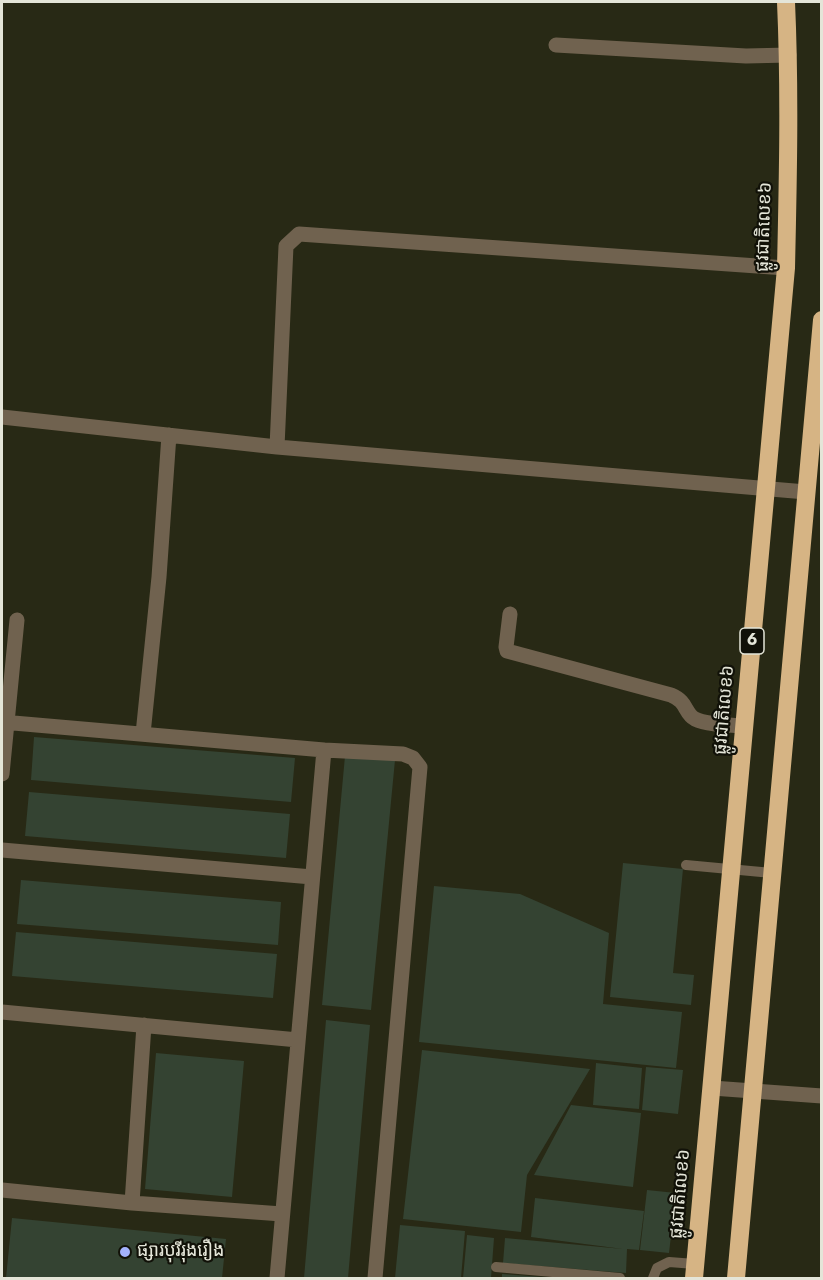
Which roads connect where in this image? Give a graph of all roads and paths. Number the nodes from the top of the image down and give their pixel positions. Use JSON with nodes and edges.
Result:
{"nodes":[{"id":1,"x":786,"y":2,"type":"edge"},
{"id":2,"x":556,"y":45,"type":"dead end"},
{"id":3,"x":789,"y":55,"type":"junction"},
{"id":4,"x":786,"y":268,"type":"junction"},
{"id":5,"x":822,"y":320,"type":"edge"},
{"id":6,"x":2,"y":417,"type":"edge"},
{"id":7,"x":169,"y":435,"type":"junction"},
{"id":8,"x":277,"y":447,"type":"junction"},
{"id":9,"x":766,"y":488,"type":"junction"},
{"id":10,"x":806,"y":492,"type":"junction"},
{"id":11,"x":510,"y":614,"type":"dead end"},
{"id":12,"x":17,"y":620,"type":"dead end"},
{"id":13,"x":4,"y":722,"type":"edge"},
{"id":14,"x":744,"y":726,"type":"junction"},
{"id":15,"x":143,"y":734,"type":"junction"},
{"id":16,"x":324,"y":750,"type":"junction"},
{"id":17,"x":2,"y":774,"type":"edge"},
{"id":18,"x":2,"y":850,"type":"edge"},
{"id":19,"x":686,"y":865,"type":"dead end"},
{"id":20,"x":731,"y":870,"type":"junction"},
{"id":21,"x":772,"y":873,"type":"junction"},
{"id":22,"x":312,"y":877,"type":"junction"},
{"id":23,"x":2,"y":1012,"type":"edge"},
{"id":24,"x":144,"y":1025,"type":"junction"},
{"id":25,"x":298,"y":1040,"type":"junction"},
{"id":26,"x":712,"y":1088,"type":"junction"},
{"id":27,"x":753,"y":1091,"type":"junction"},
{"id":28,"x":822,"y":1096,"type":"edge"},
{"id":29,"x":2,"y":1190,"type":"edge"},
{"id":30,"x":132,"y":1203,"type":"junction"},
{"id":31,"x":282,"y":1214,"type":"junction"},
{"id":32,"x":496,"y":1267,"type":"dead end"},
{"id":33,"x":695,"y":1271,"type":"edge"},
{"id":34,"x":277,"y":1278,"type":"edge"},
{"id":35,"x":375,"y":1278,"type":"edge"},
{"id":36,"x":620,"y":1278,"type":"edge"},
{"id":37,"x":653,"y":1278,"type":"edge"},
{"id":38,"x":736,"y":1278,"type":"edge"}],
"edges":[{"from":1,"to":3,"type":"highway","name":"ផ្លូវជាតិលេខ៦","number":"6"},
{"from":2,"to":3,"type":"street"},
{"from":3,"to":4,"type":"highway","name":"ផ្លូវជាតិលេខ៦","number":"6"},
{"from":4,"to":8,"type":"street"},
{"from":4,"to":9,"type":"highway","name":"ផ្លូវជាតិលេខ៦","number":"6"},
{"from":5,"to":10,"type":"highway"},
{"from":6,"to":7,"type":"street"},
{"from":7,"to":8,"type":"street"},
{"from":7,"to":15,"type":"street"},
{"from":8,"to":9,"type":"street"},
{"from":9,"to":10,"type":"street"},
{"from":9,"to":14,"type":"highway","name":"ផ្លូវជាតិលេខ៦","number":"6"},
{"from":10,"to":21,"type":"highway"},
{"from":11,"to":14,"type":"street"},
{"from":12,"to":13,"type":"street"},
{"from":13,"to":15,"type":"street"},
{"from":13,"to":17,"type":"street"},
{"from":14,"to":20,"type":"highway","name":"ផ្លូវជាតិលេខ៦","number":"6"},
{"from":15,"to":16,"type":"street"},
{"from":16,"to":22,"type":"street"},
{"from":16,"to":35,"type":"street"},
{"from":18,"to":22,"type":"street"},
{"from":19,"to":20,"type":"lane"},
{"from":20,"to":21,"type":"lane"},
{"from":20,"to":26,"type":"highway","name":"ផ្លូវជាតិលេខ៦","number":"6"},
{"from":21,"to":27,"type":"highway"},
{"from":22,"to":25,"type":"street"},
{"from":23,"to":24,"type":"street"},
{"from":24,"to":25,"type":"street"},
{"from":24,"to":30,"type":"street"},
{"from":25,"to":31,"type":"street"},
{"from":26,"to":27,"type":"street"},
{"from":26,"to":33,"type":"highway","name":"ផ្លូវជាតិលេខ៦","number":"6"},
{"from":27,"to":28,"type":"street"},
{"from":27,"to":38,"type":"highway"},
{"from":29,"to":30,"type":"street"},
{"from":30,"to":31,"type":"street"},
{"from":31,"to":34,"type":"street"},
{"from":32,"to":36,"type":"lane"},
{"from":33,"to":37,"type":"lane"}]}
